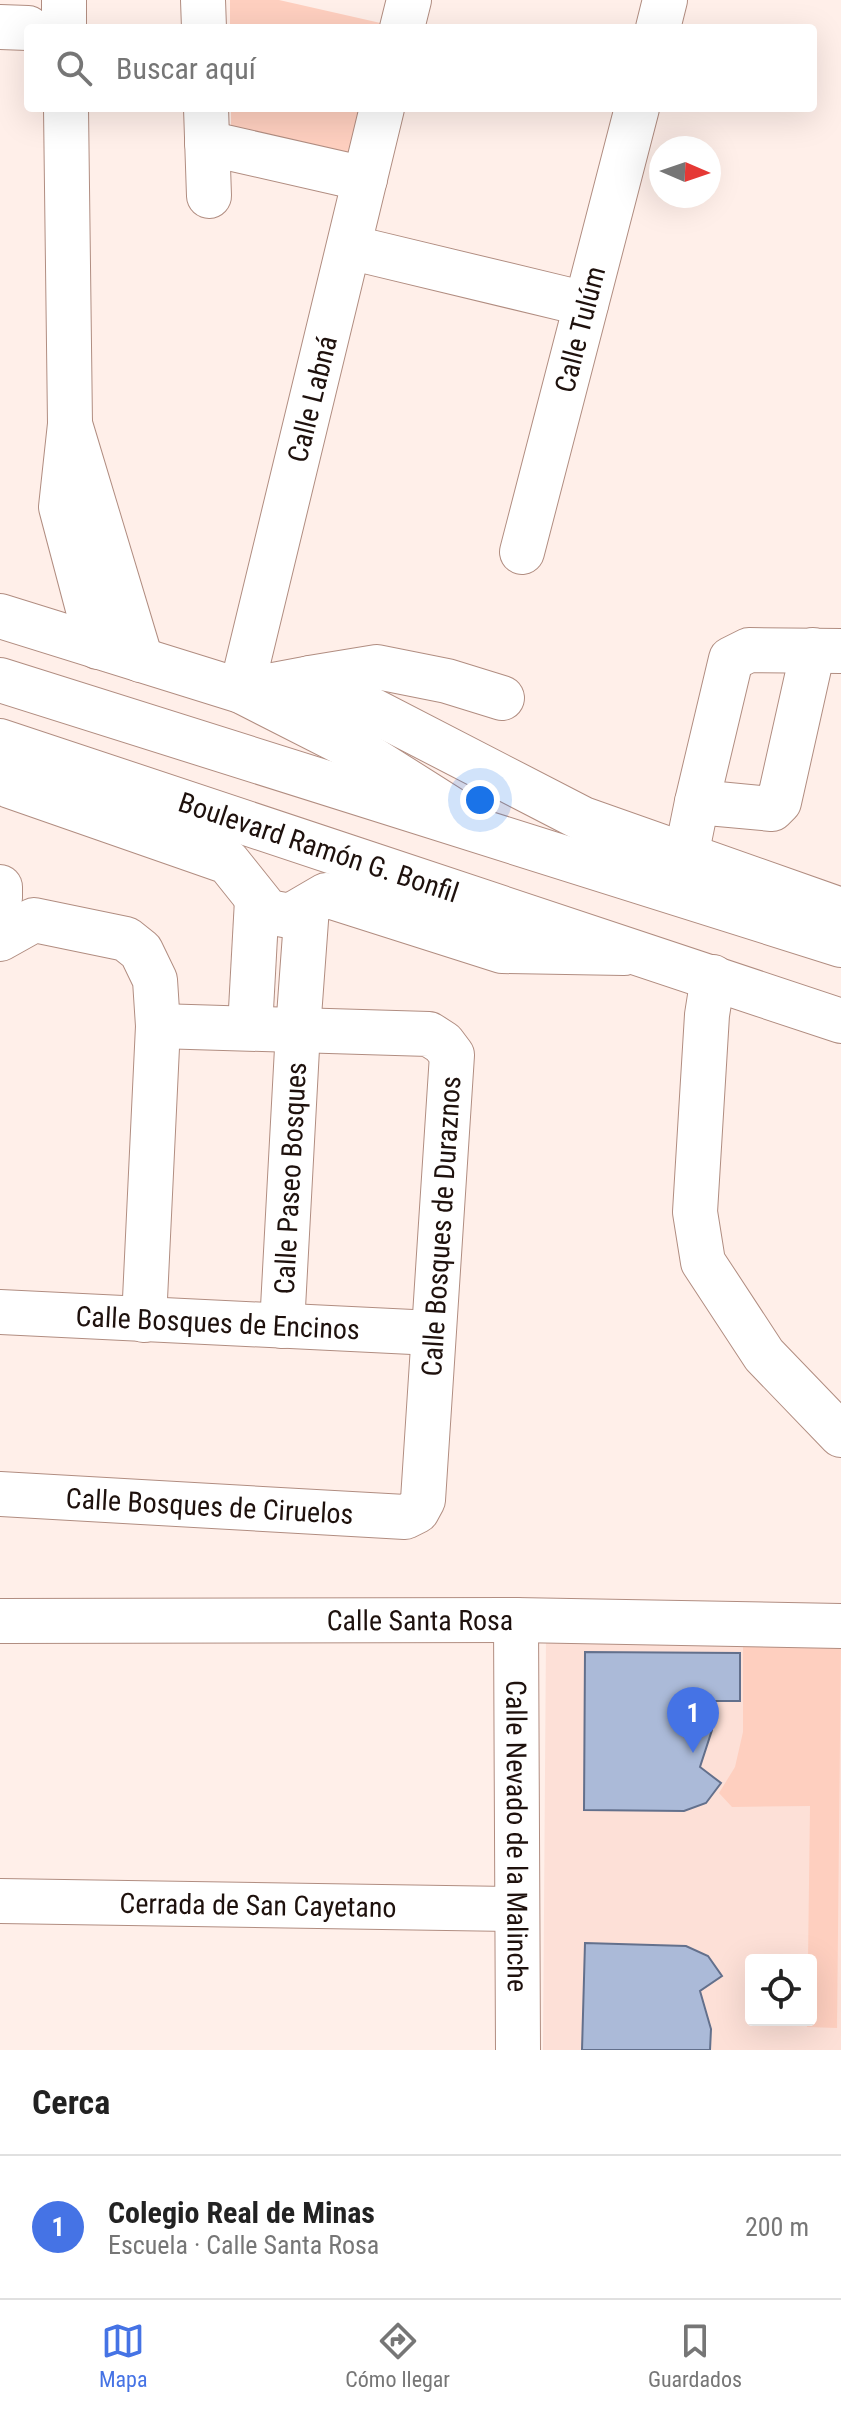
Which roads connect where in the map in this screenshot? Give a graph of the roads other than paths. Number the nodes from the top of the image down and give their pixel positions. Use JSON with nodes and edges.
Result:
{"nodes":[{"id":1,"x":64,"y":0,"type":"edge"},
{"id":2,"x":203,"y":0,"type":"edge"},
{"id":3,"x":409,"y":0,"type":"edge"},
{"id":4,"x":665,"y":0,"type":"edge"},
{"id":5,"x":64,"y":24,"type":"edge"},
{"id":6,"x":204,"y":24,"type":"edge"},
{"id":7,"x":403,"y":24,"type":"edge"},
{"id":8,"x":659,"y":24,"type":"edge"},
{"id":9,"x":0,"y":27,"type":"edge"},
{"id":10,"x":24,"y":28,"type":"edge"},
{"id":11,"x":66,"y":112,"type":"edge"},
{"id":12,"x":381,"y":112,"type":"edge"},
{"id":13,"x":636,"y":112,"type":"edge"},
{"id":14,"x":207,"y":125,"type":"edge"},
{"id":15,"x":365,"y":179,"type":"junction"},
{"id":16,"x":209,"y":196,"type":"dead end"},
{"id":17,"x":349,"y":247,"type":"junction"},
{"id":18,"x":586,"y":304,"type":"junction"},
{"id":19,"x":70,"y":424,"type":"junction"},
{"id":20,"x":522,"y":552,"type":"dead end"},
{"id":21,"x":0,"y":616,"type":"edge"},
{"id":22,"x":98,"y":647,"type":"junction"},
{"id":23,"x":827,"y":650,"type":"edge"},
{"id":24,"x":141,"y":660,"type":"junction"},
{"id":25,"x":310,"y":678,"type":"junction"},
{"id":26,"x":0,"y":680,"type":"edge"},
{"id":27,"x":241,"y":691,"type":"junction"},
{"id":28,"x":502,"y":698,"type":"dead end"},
{"id":29,"x":0,"y":741,"type":"edge"},
{"id":30,"x":0,"y":780,"type":"edge"},
{"id":31,"x":697,"y":802,"type":"junction"},
{"id":32,"x":496,"y":837,"type":"junction"},
{"id":33,"x":686,"y":856,"type":"junction"},
{"id":34,"x":0,"y":887,"type":"edge"},
{"id":35,"x":0,"y":898,"type":"edge"},
{"id":36,"x":841,"y":910,"type":"edge"},
{"id":37,"x":256,"y":916,"type":"junction"},
{"id":38,"x":306,"y":925,"type":"junction"},
{"id":39,"x":0,"y":939,"type":"edge"},
{"id":40,"x":841,"y":945,"type":"edge"},
{"id":41,"x":636,"y":954,"type":"junction"},
{"id":42,"x":713,"y":977,"type":"junction"},
{"id":43,"x":840,"y":1021,"type":"edge"},
{"id":44,"x":158,"y":1026,"type":"junction"},
{"id":45,"x":250,"y":1028,"type":"junction"},
{"id":46,"x":298,"y":1030,"type":"junction"},
{"id":47,"x":0,"y":1312,"type":"edge"},
{"id":48,"x":144,"y":1320,"type":"junction"},
{"id":49,"x":282,"y":1326,"type":"junction"},
{"id":50,"x":433,"y":1333,"type":"junction"},
{"id":51,"x":841,"y":1435,"type":"edge"},
{"id":52,"x":0,"y":1494,"type":"edge"},
{"id":53,"x":417,"y":1511,"type":"joint"},
{"id":54,"x":516,"y":1620,"type":"junction"},
{"id":55,"x":0,"y":1621,"type":"edge"},
{"id":56,"x":841,"y":1626,"type":"edge"},
{"id":57,"x":0,"y":1901,"type":"edge"},
{"id":58,"x":517,"y":1909,"type":"junction"},
{"id":59,"x":518,"y":2050,"type":"edge"}],
"edges":[{"from":1,"to":5,"type":"street"},
{"from":2,"to":6,"type":"street"},
{"from":3,"to":7,"type":"street"},
{"from":4,"to":8,"type":"street"},
{"from":9,"to":10,"type":"street"},
{"from":11,"to":19,"type":"street"},
{"from":12,"to":15,"type":"street","name":"Calle Labná"},
{"from":13,"to":18,"type":"street","name":"Calle Tulúm"},
{"from":14,"to":15,"type":"street"},
{"from":14,"to":16,"type":"street"},
{"from":15,"to":17,"type":"street","name":"Calle Labná"},
{"from":17,"to":18,"type":"street"},
{"from":17,"to":27,"type":"street","name":"Calle Labná"},
{"from":18,"to":20,"type":"street","name":"Calle Tulúm"},
{"from":19,"to":22,"type":"street"},
{"from":19,"to":24,"type":"street"},
{"from":21,"to":22,"type":"street"},
{"from":22,"to":24,"type":"street"},
{"from":23,"to":31,"type":"street"},
{"from":23,"to":31,"type":"street"},
{"from":24,"to":27,"type":"street"},
{"from":25,"to":27,"type":"street"},
{"from":25,"to":28,"type":"street"},
{"from":25,"to":33,"type":"street"},
{"from":26,"to":32,"type":"street"},
{"from":27,"to":32,"type":"street"},
{"from":29,"to":41,"type":"street","name":"Boulevard Ramón G. Bonfil"},
{"from":30,"to":37,"type":"street","name":"Boulevard Ramón G. Bonfil"},
{"from":31,"to":33,"type":"street"},
{"from":32,"to":40,"type":"street"},
{"from":33,"to":36,"type":"street"},
{"from":34,"to":35,"type":"street"},
{"from":37,"to":38,"type":"street","name":"Boulevard Ramón G. Bonfil"},
{"from":37,"to":45,"type":"street"},
{"from":38,"to":41,"type":"street","name":"Boulevard Ramón G. Bonfil"},
{"from":38,"to":46,"type":"street","name":"Calle Paseo Bosques"},
{"from":39,"to":44,"type":"street"},
{"from":41,"to":42,"type":"street","name":"Boulevard Ramón G. Bonfil"},
{"from":42,"to":43,"type":"street","name":"Boulevard Ramón G. Bonfil"},
{"from":42,"to":51,"type":"street"},
{"from":44,"to":45,"type":"street","name":"Calle Bosques de Duraznos"},
{"from":44,"to":48,"type":"street"},
{"from":45,"to":46,"type":"street","name":"Calle Bosques de Duraznos"},
{"from":46,"to":49,"type":"street","name":"Calle Paseo Bosques"},
{"from":46,"to":50,"type":"street","name":"Calle Bosques de Duraznos"},
{"from":47,"to":48,"type":"street","name":"Calle Bosques de Encinos"},
{"from":48,"to":49,"type":"street","name":"Calle Bosques de Encinos"},
{"from":49,"to":50,"type":"street","name":"Calle Bosques de Encinos"},
{"from":50,"to":53,"type":"street","name":"Calle Bosques de Duraznos"},
{"from":52,"to":53,"type":"street","name":"Calle Bosques de Ciruelos"},
{"from":54,"to":55,"type":"street","name":"Calle Santa Rosa"},
{"from":54,"to":56,"type":"street","name":"Calle Santa Rosa"},
{"from":54,"to":58,"type":"street","name":"Calle Nevado de la Malinche"},
{"from":57,"to":58,"type":"street","name":"Cerrada de San Cayetano"},
{"from":58,"to":59,"type":"street","name":"Calle Nevado de la Malinche"}]}
